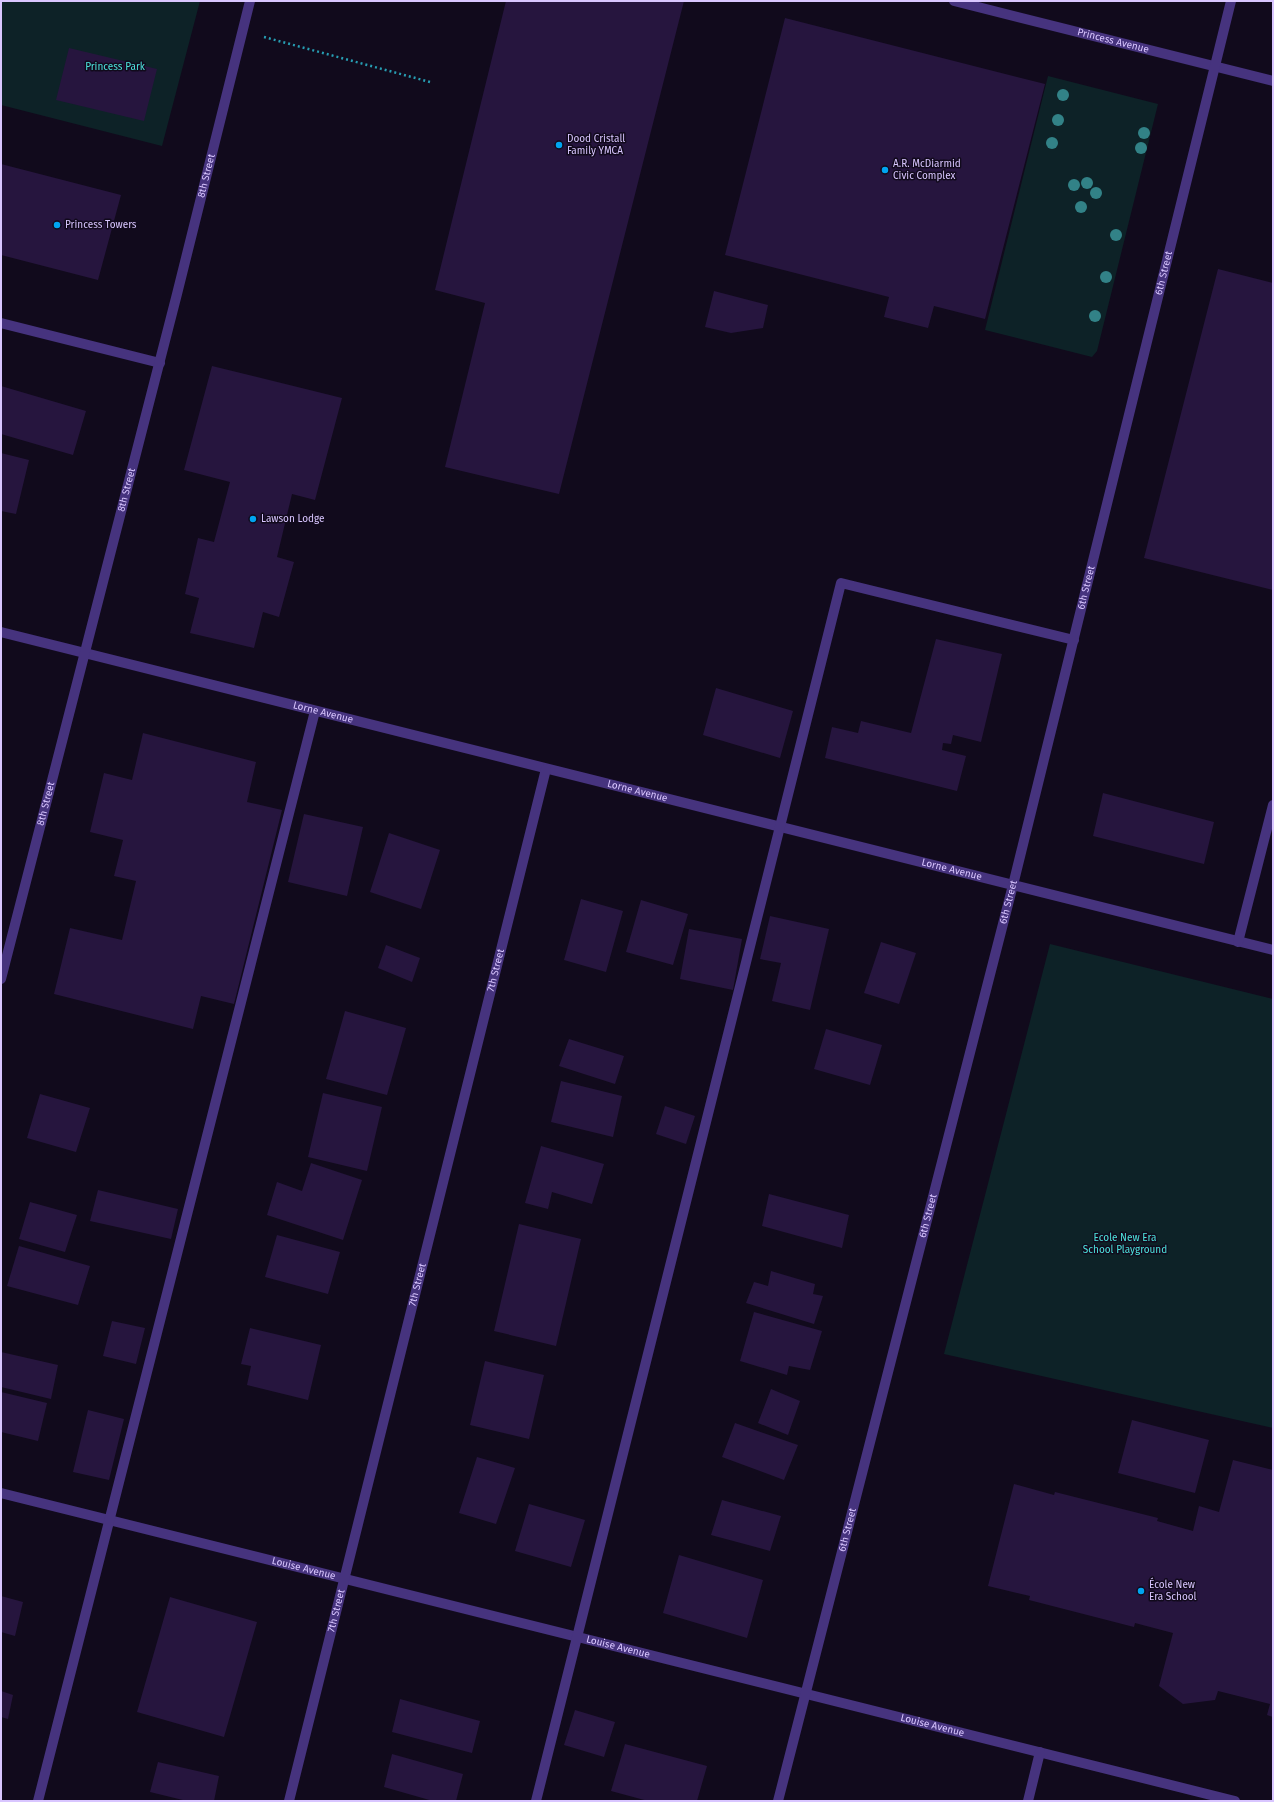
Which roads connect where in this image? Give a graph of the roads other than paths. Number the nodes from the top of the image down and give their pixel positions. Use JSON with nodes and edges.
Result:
{"nodes":[{"id":1,"x":250,"y":1,"type":"edge"},
{"id":2,"x":954,"y":1,"type":"edge"},
{"id":3,"x":1231,"y":1,"type":"edge"},
{"id":4,"x":988,"y":5,"type":"edge"},
{"id":5,"x":1214,"y":66,"type":"junction"},
{"id":6,"x":1273,"y":81,"type":"edge"},
{"id":7,"x":1,"y":323,"type":"edge"},
{"id":8,"x":160,"y":362,"type":"junction"},
{"id":9,"x":1,"y":632,"type":"edge"},
{"id":10,"x":1074,"y":640,"type":"junction"},
{"id":11,"x":84,"y":653,"type":"junction"},
{"id":12,"x":315,"y":711,"type":"junction"},
{"id":13,"x":546,"y":769,"type":"junction"},
{"id":14,"x":1273,"y":805,"type":"edge"},
{"id":15,"x":779,"y":826,"type":"junction"},
{"id":16,"x":1013,"y":886,"type":"junction"},
{"id":17,"x":1238,"y":942,"type":"junction"},
{"id":18,"x":1273,"y":950,"type":"edge"},
{"id":19,"x":1,"y":979,"type":"edge"},
{"id":20,"x":1,"y":1493,"type":"edge"},
{"id":21,"x":110,"y":1520,"type":"junction"},
{"id":22,"x":344,"y":1578,"type":"junction"},
{"id":23,"x":577,"y":1636,"type":"junction"},
{"id":24,"x":804,"y":1694,"type":"junction"},
{"id":25,"x":1040,"y":1752,"type":"junction"},
{"id":26,"x":38,"y":1801,"type":"edge"},
{"id":27,"x":289,"y":1801,"type":"edge"},
{"id":28,"x":536,"y":1801,"type":"edge"},
{"id":29,"x":778,"y":1801,"type":"edge"},
{"id":30,"x":1028,"y":1801,"type":"edge"},
{"id":31,"x":1235,"y":1801,"type":"edge"}],
"edges":[{"from":1,"to":8,"type":"street","name":"8th Street"},
{"from":2,"to":4,"type":"street","name":"Princess Avenue"},
{"from":3,"to":5,"type":"street","name":"6th Street"},
{"from":4,"to":5,"type":"street","name":"Princess Avenue"},
{"from":5,"to":6,"type":"street","name":"Princess Avenue"},
{"from":5,"to":10,"type":"street","name":"6th Street"},
{"from":7,"to":8,"type":"street"},
{"from":8,"to":11,"type":"street","name":"8th Street"},
{"from":9,"to":11,"type":"street","name":"Lorne Avenue"},
{"from":10,"to":15,"type":"street"},
{"from":10,"to":16,"type":"street","name":"6th Street"},
{"from":11,"to":12,"type":"street","name":"Lorne Avenue"},
{"from":11,"to":19,"type":"street","name":"8th Street"},
{"from":12,"to":13,"type":"street","name":"Lorne Avenue"},
{"from":12,"to":21,"type":"street"},
{"from":13,"to":15,"type":"street","name":"Lorne Avenue"},
{"from":13,"to":22,"type":"street","name":"7th Street"},
{"from":14,"to":17,"type":"street"},
{"from":15,"to":16,"type":"street","name":"Lorne Avenue"},
{"from":15,"to":23,"type":"street"},
{"from":16,"to":17,"type":"street","name":"Lorne Avenue"},
{"from":16,"to":24,"type":"street","name":"6th Street"},
{"from":17,"to":18,"type":"street","name":"Lorne Avenue"},
{"from":20,"to":21,"type":"street","name":"Louise Avenue"},
{"from":21,"to":22,"type":"street","name":"Louise Avenue"},
{"from":21,"to":26,"type":"street"},
{"from":22,"to":23,"type":"street","name":"Louise Avenue"},
{"from":22,"to":27,"type":"street","name":"7th Street"},
{"from":23,"to":24,"type":"street","name":"Louise Avenue"},
{"from":23,"to":28,"type":"street"},
{"from":24,"to":25,"type":"street","name":"Louise Avenue"},
{"from":24,"to":29,"type":"street","name":"6th Street"},
{"from":25,"to":30,"type":"street"},
{"from":25,"to":31,"type":"street","name":"Louise Avenue"}]}
